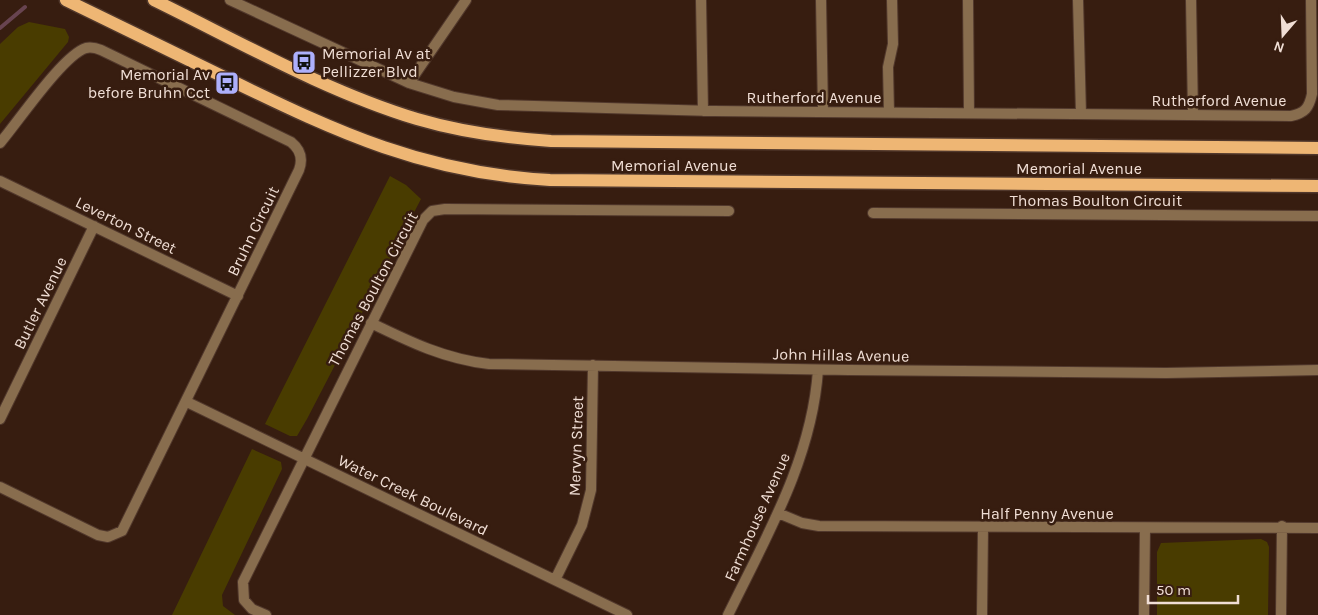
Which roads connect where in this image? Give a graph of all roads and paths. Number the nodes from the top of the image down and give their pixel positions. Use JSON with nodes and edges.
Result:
{"nodes":[{"id":1,"x":66,"y":0,"type":"edge"},
{"id":2,"x":154,"y":0,"type":"edge"},
{"id":3,"x":230,"y":0,"type":"edge"},
{"id":4,"x":466,"y":0,"type":"edge"},
{"id":5,"x":701,"y":0,"type":"edge"},
{"id":6,"x":821,"y":0,"type":"edge"},
{"id":7,"x":892,"y":0,"type":"edge"},
{"id":8,"x":968,"y":0,"type":"edge"},
{"id":9,"x":1078,"y":0,"type":"edge"},
{"id":10,"x":1191,"y":0,"type":"edge"},
{"id":11,"x":1311,"y":0,"type":"edge"},
{"id":12,"x":409,"y":83,"type":"junction"},
{"id":13,"x":703,"y":111,"type":"junction"},
{"id":14,"x":823,"y":112,"type":"junction"},
{"id":15,"x":889,"y":112,"type":"junction"},
{"id":16,"x":969,"y":112,"type":"junction"},
{"id":17,"x":1081,"y":114,"type":"junction"},
{"id":18,"x":1193,"y":114,"type":"junction"},
{"id":19,"x":0,"y":143,"type":"edge"},
{"id":20,"x":1318,"y":148,"type":"edge"},
{"id":21,"x":0,"y":181,"type":"edge"},
{"id":22,"x":1318,"y":186,"type":"edge"},
{"id":23,"x":729,"y":212,"type":"dead end"},
{"id":24,"x":873,"y":213,"type":"dead end"},
{"id":25,"x":1318,"y":216,"type":"edge"},
{"id":26,"x":94,"y":226,"type":"junction"},
{"id":27,"x":238,"y":296,"type":"junction"},
{"id":28,"x":371,"y":323,"type":"junction"},
{"id":29,"x":593,"y":365,"type":"junction"},
{"id":30,"x":818,"y":370,"type":"junction"},
{"id":31,"x":1318,"y":370,"type":"edge"},
{"id":32,"x":187,"y":402,"type":"junction"},
{"id":33,"x":0,"y":419,"type":"edge"},
{"id":34,"x":303,"y":458,"type":"junction"},
{"id":35,"x":0,"y":487,"type":"edge"},
{"id":36,"x":778,"y":513,"type":"junction"},
{"id":37,"x":1282,"y":526,"type":"junction"},
{"id":38,"x":983,"y":528,"type":"junction"},
{"id":39,"x":1318,"y":528,"type":"edge"},
{"id":40,"x":1145,"y":529,"type":"junction"},
{"id":41,"x":555,"y":580,"type":"junction"},
{"id":42,"x":266,"y":615,"type":"edge"},
{"id":43,"x":627,"y":615,"type":"edge"},
{"id":44,"x":728,"y":615,"type":"edge"},
{"id":45,"x":982,"y":615,"type":"edge"},
{"id":46,"x":1144,"y":615,"type":"edge"},
{"id":47,"x":1282,"y":615,"type":"edge"}],
"edges":[{"from":1,"to":22,"type":"main road","name":"Memorial Avenue"},
{"from":2,"to":20,"type":"main road","name":"Memorial Avenue"},
{"from":3,"to":12,"type":"street","name":"Rutherford Avenue"},
{"from":4,"to":12,"type":"street"},
{"from":5,"to":13,"type":"street"},
{"from":6,"to":14,"type":"street"},
{"from":7,"to":15,"type":"street"},
{"from":8,"to":16,"type":"street"},
{"from":9,"to":17,"type":"street"},
{"from":10,"to":18,"type":"street"},
{"from":11,"to":18,"type":"street","name":"Rutherford Avenue"},
{"from":12,"to":13,"type":"street","name":"Rutherford Avenue"},
{"from":13,"to":14,"type":"street","name":"Rutherford Avenue"},
{"from":14,"to":15,"type":"street","name":"Rutherford Avenue"},
{"from":15,"to":16,"type":"street","name":"Rutherford Avenue"},
{"from":16,"to":17,"type":"street","name":"Rutherford Avenue"},
{"from":17,"to":18,"type":"street","name":"Rutherford Avenue"},
{"from":19,"to":27,"type":"street","name":"Bruhn Circuit"},
{"from":21,"to":26,"type":"street","name":"Leverton Street"},
{"from":23,"to":28,"type":"street","name":"Thomas Boulton Circuit"},
{"from":24,"to":25,"type":"street","name":"Thomas Boulton Circuit"},
{"from":26,"to":27,"type":"street","name":"Leverton Street"},
{"from":26,"to":33,"type":"street","name":"Butler Avenue"},
{"from":27,"to":32,"type":"street","name":"Bruhn Circuit"},
{"from":28,"to":29,"type":"street","name":"John Hillas Avenue"},
{"from":28,"to":34,"type":"street","name":"Thomas Boulton Circuit"},
{"from":29,"to":30,"type":"street","name":"John Hillas Avenue"},
{"from":29,"to":41,"type":"street","name":"Mervyn Street"},
{"from":30,"to":31,"type":"street","name":"John Hillas Avenue"},
{"from":30,"to":36,"type":"street","name":"Farmhouse Avenue"},
{"from":32,"to":34,"type":"street","name":"Water Creek Boulevard"},
{"from":32,"to":35,"type":"street","name":"Bruhn Circuit"},
{"from":34,"to":41,"type":"street","name":"Water Creek Boulevard"},
{"from":34,"to":42,"type":"street","name":"Thomas Boulton Circuit"},
{"from":36,"to":38,"type":"street","name":"Half Penny Avenue"},
{"from":36,"to":44,"type":"street","name":"Farmhouse Avenue"},
{"from":37,"to":39,"type":"street","name":"Half Penny Avenue"},
{"from":37,"to":40,"type":"street","name":"Half Penny Avenue"},
{"from":37,"to":47,"type":"street"},
{"from":38,"to":40,"type":"street","name":"Half Penny Avenue"},
{"from":38,"to":45,"type":"street"},
{"from":40,"to":46,"type":"street"},
{"from":41,"to":43,"type":"street","name":"Water Creek Boulevard"}]}
